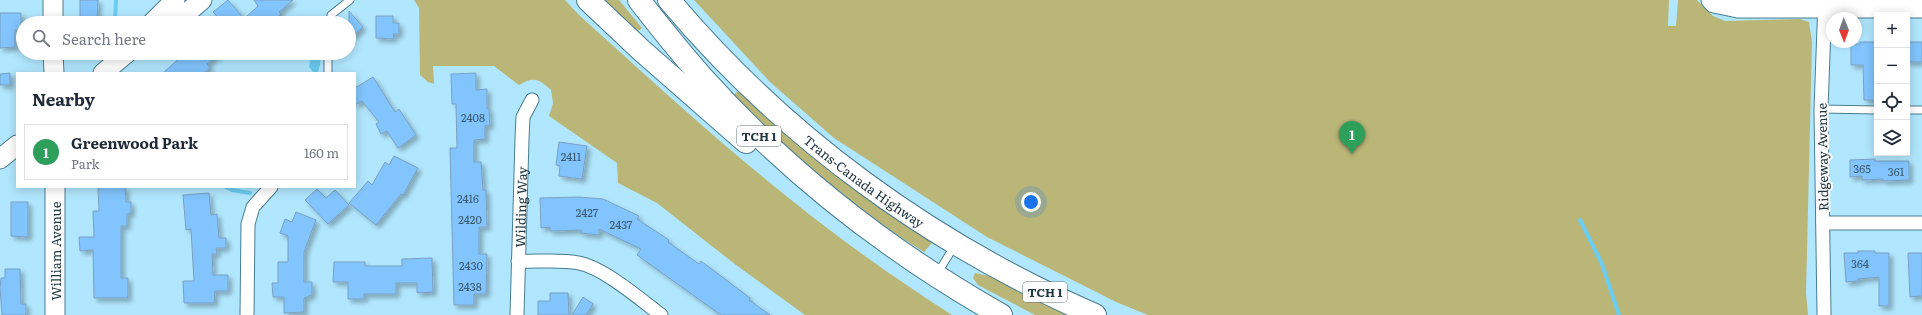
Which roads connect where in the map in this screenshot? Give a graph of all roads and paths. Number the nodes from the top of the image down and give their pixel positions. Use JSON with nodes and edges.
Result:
{"nodes":[{"id":1,"x":53,"y":0,"type":"edge"},
{"id":2,"x":175,"y":0,"type":"edge"},
{"id":3,"x":202,"y":0,"type":"edge"},
{"id":4,"x":350,"y":0,"type":"edge"},
{"id":5,"x":588,"y":0,"type":"edge"},
{"id":6,"x":639,"y":0,"type":"edge"},
{"id":7,"x":669,"y":0,"type":"edge"},
{"id":8,"x":1712,"y":2,"type":"edge"},
{"id":9,"x":1825,"y":4,"type":"edge"},
{"id":10,"x":1922,"y":8,"type":"edge"},
{"id":11,"x":53,"y":16,"type":"edge"},
{"id":12,"x":159,"y":16,"type":"edge"},
{"id":13,"x":183,"y":16,"type":"edge"},
{"id":14,"x":332,"y":16,"type":"edge"},
{"id":15,"x":54,"y":60,"type":"edge"},
{"id":16,"x":119,"y":60,"type":"edge"},
{"id":17,"x":328,"y":60,"type":"edge"},
{"id":18,"x":54,"y":72,"type":"edge"},
{"id":19,"x":104,"y":72,"type":"edge"},
{"id":20,"x":328,"y":72,"type":"edge"},
{"id":21,"x":532,"y":100,"type":"dead end"},
{"id":22,"x":1821,"y":109,"type":"junction"},
{"id":23,"x":1874,"y":110,"type":"edge"},
{"id":24,"x":1910,"y":110,"type":"edge"},
{"id":25,"x":1922,"y":110,"type":"edge"},
{"id":26,"x":16,"y":146,"type":"edge"},
{"id":27,"x":0,"y":159,"type":"edge"},
{"id":28,"x":55,"y":188,"type":"edge"},
{"id":29,"x":270,"y":188,"type":"edge"},
{"id":30,"x":1823,"y":223,"type":"junction"},
{"id":31,"x":1922,"y":223,"type":"edge"},
{"id":32,"x":956,"y":245,"type":"junction"},
{"id":33,"x":899,"y":251,"type":"junction"},
{"id":34,"x":518,"y":261,"type":"junction"},
{"id":35,"x":936,"y":276,"type":"junction"},
{"id":36,"x":55,"y":315,"type":"edge"},
{"id":37,"x":247,"y":315,"type":"edge"},
{"id":38,"x":517,"y":315,"type":"edge"},
{"id":39,"x":661,"y":315,"type":"edge"},
{"id":40,"x":1001,"y":315,"type":"edge"},
{"id":41,"x":1095,"y":315,"type":"edge"},
{"id":42,"x":1825,"y":315,"type":"edge"}],
"edges":[{"from":1,"to":11,"type":"street"},
{"from":2,"to":12,"type":"street"},
{"from":3,"to":13,"type":"street"},
{"from":4,"to":14,"type":"lane"},
{"from":5,"to":33,"type":"highway"},
{"from":6,"to":33,"type":"highway","number":"TCH 1"},
{"from":7,"to":32,"type":"highway","name":"Trans-Canada Highway","number":"TCH 1"},
{"from":8,"to":9,"type":"street"},
{"from":9,"to":10,"type":"street"},
{"from":9,"to":22,"type":"street","name":"Ridgeway Avenue"},
{"from":15,"to":18,"type":"street"},
{"from":16,"to":19,"type":"street"},
{"from":17,"to":20,"type":"lane"},
{"from":21,"to":34,"type":"street","name":"Wilding Way"},
{"from":22,"to":23,"type":"lane"},
{"from":22,"to":30,"type":"street","name":"Ridgeway Avenue"},
{"from":24,"to":25,"type":"lane"},
{"from":26,"to":27,"type":"street"},
{"from":28,"to":36,"type":"street","name":"William Avenue"},
{"from":29,"to":37,"type":"street"},
{"from":30,"to":31,"type":"street"},
{"from":30,"to":42,"type":"street","name":"Ridgeway Avenue"},
{"from":32,"to":35,"type":"lane"},
{"from":32,"to":41,"type":"highway","name":"Trans-Canada Highway","number":"TCH 1"},
{"from":33,"to":35,"type":"highway","number":"TCH 1"},
{"from":34,"to":38,"type":"street","name":"Wilding Way"},
{"from":34,"to":39,"type":"street"},
{"from":35,"to":40,"type":"highway","number":"TCH 1"}]}
